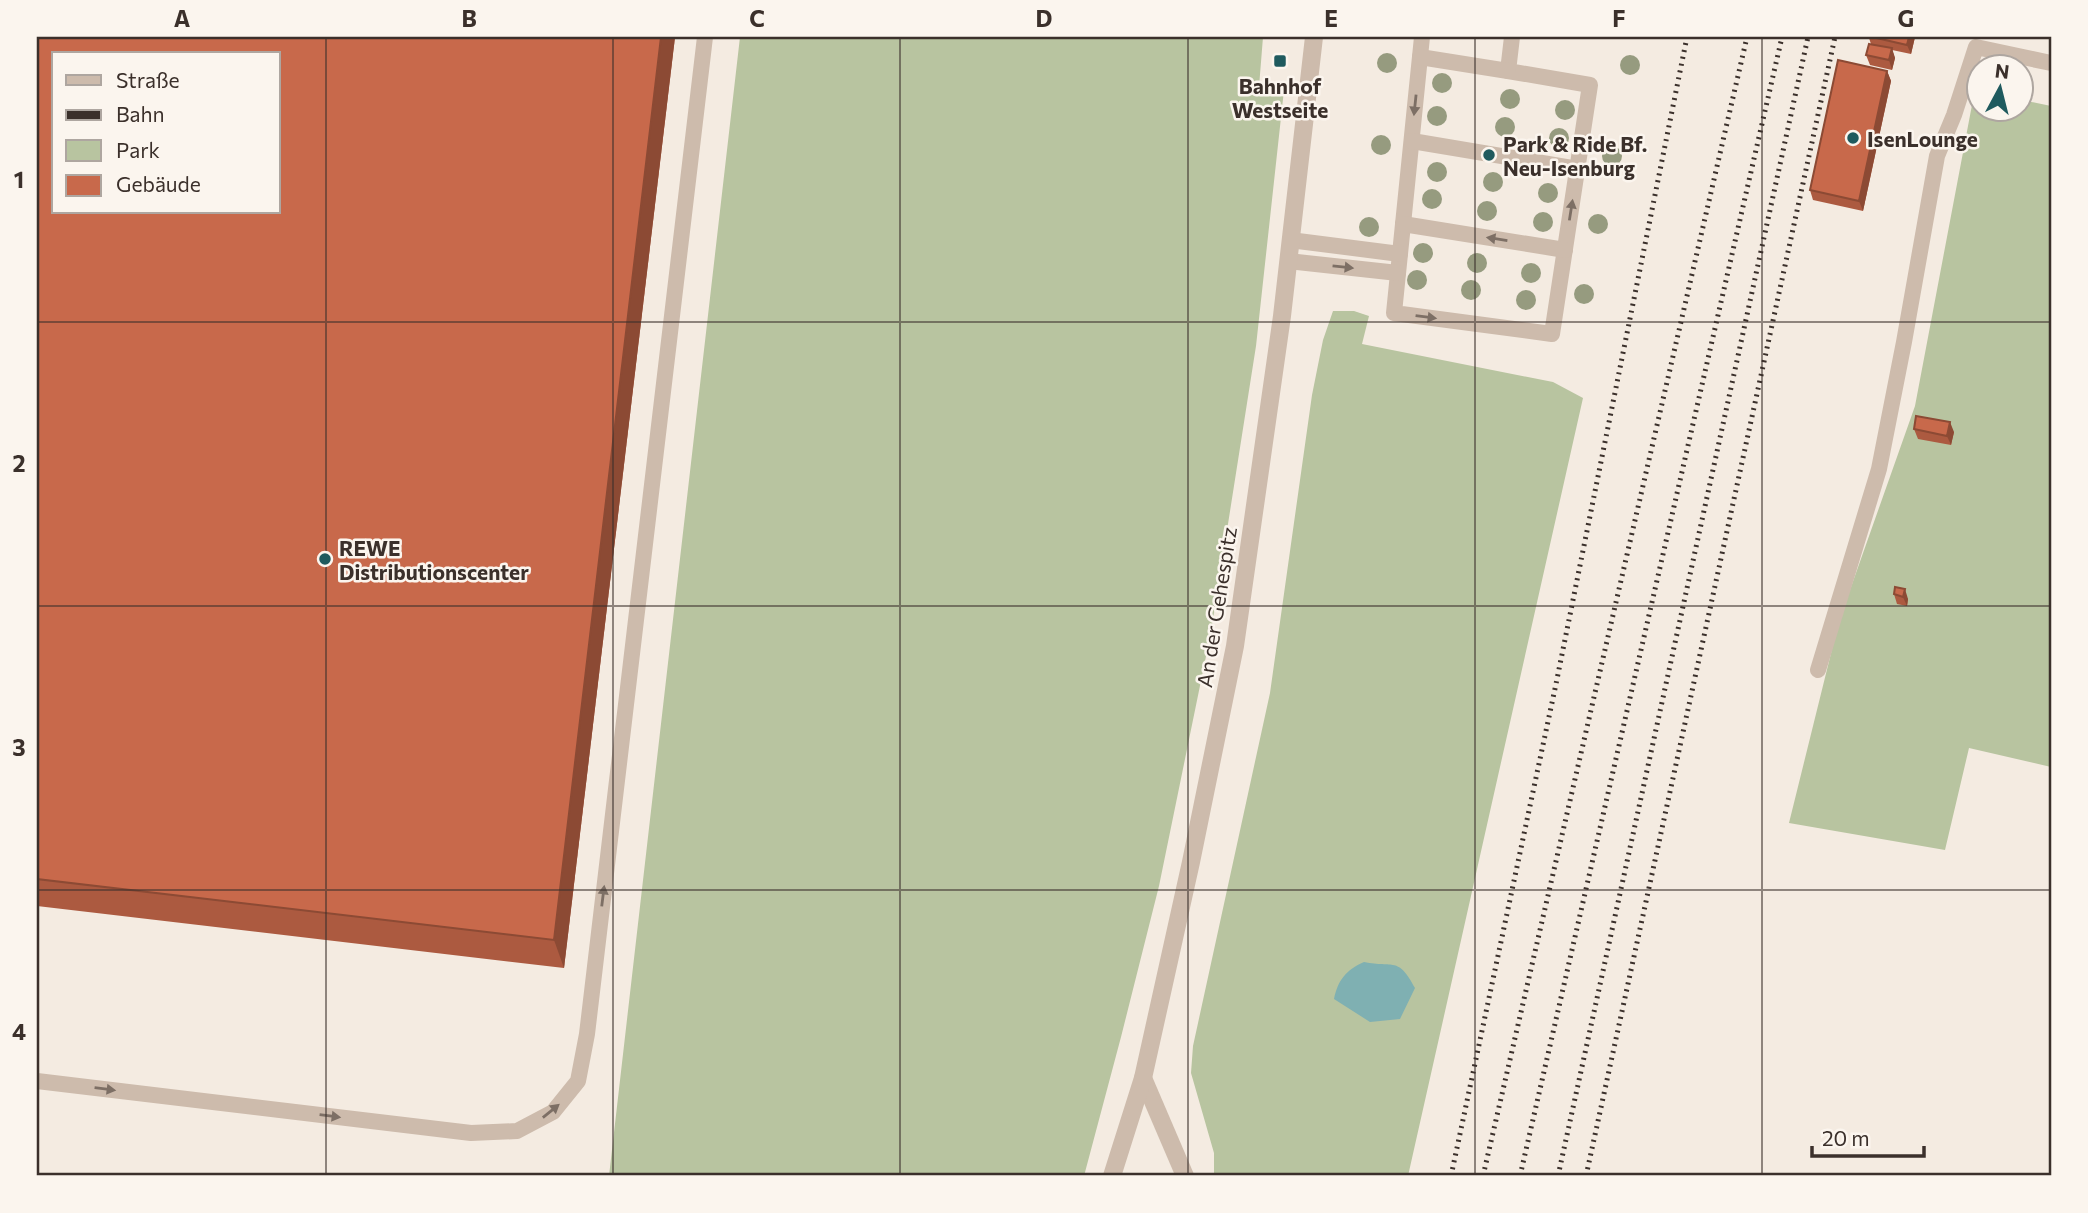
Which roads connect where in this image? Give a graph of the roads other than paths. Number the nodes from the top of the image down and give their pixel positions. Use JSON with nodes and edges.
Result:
{"nodes":[{"id":1,"x":705,"y":37,"type":"edge"},
{"id":2,"x":1314,"y":37,"type":"edge"},
{"id":3,"x":1422,"y":37,"type":"edge"},
{"id":4,"x":1512,"y":37,"type":"edge"},
{"id":5,"x":1420,"y":57,"type":"junction"},
{"id":6,"x":2051,"y":63,"type":"edge"},
{"id":7,"x":1508,"y":71,"type":"junction"},
{"id":8,"x":1412,"y":141,"type":"junction"},
{"id":9,"x":1578,"y":169,"type":"junction"},
{"id":10,"x":1403,"y":224,"type":"junction"},
{"id":11,"x":1290,"y":240,"type":"junction"},
{"id":12,"x":1565,"y":250,"type":"junction"},
{"id":13,"x":1400,"y":254,"type":"junction"},
{"id":14,"x":1288,"y":261,"type":"junction"},
{"id":15,"x":1398,"y":273,"type":"junction"},
{"id":16,"x":1818,"y":670,"type":"dead end"},
{"id":17,"x":1143,"y":1078,"type":"junction"},
{"id":18,"x":37,"y":1081,"type":"edge"},
{"id":19,"x":1112,"y":1176,"type":"edge"},
{"id":20,"x":1185,"y":1176,"type":"edge"}],
"edges":[{"from":18,"to":1,"type":"lane","one_way":true},
{"from":2,"to":11,"type":"street","name":"An der Gehespitz"},
{"from":3,"to":5,"type":"lane"},
{"from":4,"to":7,"type":"lane"},
{"from":5,"to":7,"type":"lane"},
{"from":5,"to":8,"type":"lane","one_way":true},
{"from":6,"to":16,"type":"lane"},
{"from":7,"to":9,"type":"lane"},
{"from":8,"to":9,"type":"lane"},
{"from":8,"to":10,"type":"lane"},
{"from":12,"to":9,"type":"lane","one_way":true},
{"from":12,"to":10,"type":"lane","one_way":true},
{"from":10,"to":13,"type":"lane"},
{"from":11,"to":13,"type":"lane"},
{"from":11,"to":14,"type":"street","name":"An der Gehespitz"},
{"from":15,"to":12,"type":"lane","one_way":true},
{"from":13,"to":15,"type":"lane"},
{"from":14,"to":15,"type":"lane","one_way":true},
{"from":14,"to":17,"type":"street","name":"An der Gehespitz"},
{"from":17,"to":19,"type":"street","name":"An der Gehespitz"},
{"from":17,"to":20,"type":"street"}]}
